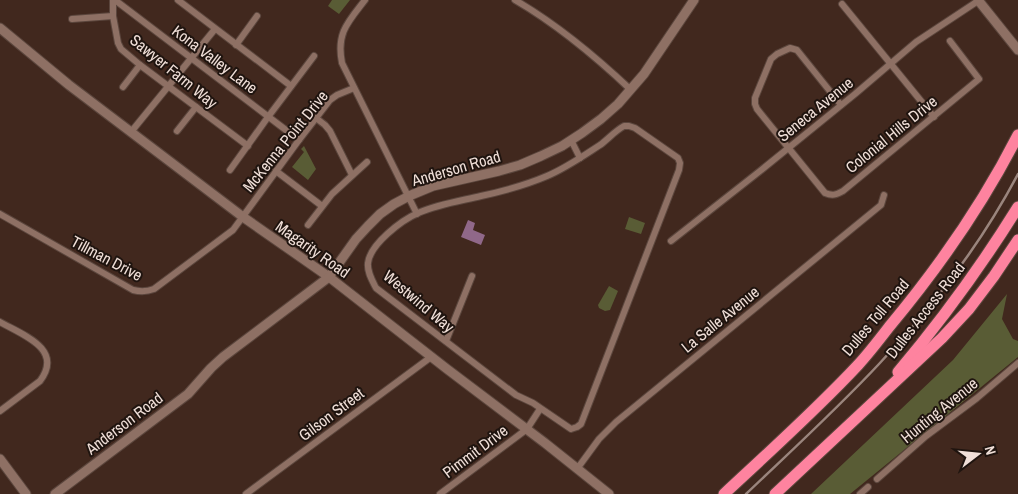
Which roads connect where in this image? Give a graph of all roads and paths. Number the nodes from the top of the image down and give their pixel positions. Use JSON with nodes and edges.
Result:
{"nodes":[{"id":1,"x":114,"y":0,"type":"edge"},
{"id":2,"x":364,"y":0,"type":"edge"},
{"id":3,"x":515,"y":0,"type":"edge"},
{"id":4,"x":694,"y":0,"type":"edge"},
{"id":5,"x":978,"y":0,"type":"edge"},
{"id":6,"x":181,"y":1,"type":"edge"},
{"id":7,"x":842,"y":4,"type":"dead end"},
{"id":8,"x":114,"y":16,"type":"junction"},
{"id":9,"x":257,"y":16,"type":"dead end"},
{"id":10,"x":72,"y":19,"type":"dead end"},
{"id":11,"x":0,"y":28,"type":"edge"},
{"id":12,"x":215,"y":29,"type":"junction"},
{"id":13,"x":950,"y":42,"type":"dead end"},
{"id":14,"x":236,"y":45,"type":"junction"},
{"id":15,"x":1018,"y":50,"type":"edge"},
{"id":16,"x":314,"y":56,"type":"dead end"},
{"id":17,"x":192,"y":58,"type":"junction"},
{"id":18,"x":891,"y":63,"type":"junction"},
{"id":19,"x":140,"y":65,"type":"junction"},
{"id":20,"x":168,"y":86,"type":"junction"},
{"id":21,"x":291,"y":86,"type":"junction"},
{"id":22,"x":122,"y":87,"type":"dead end"},
{"id":23,"x":354,"y":88,"type":"junction"},
{"id":24,"x":631,"y":90,"type":"junction"},
{"id":25,"x":841,"y":105,"type":"junction"},
{"id":26,"x":196,"y":107,"type":"junction"},
{"id":27,"x":268,"y":117,"type":"junction"},
{"id":28,"x":934,"y":117,"type":"junction"},
{"id":29,"x":316,"y":118,"type":"junction"},
{"id":30,"x":177,"y":131,"type":"dead end"},
{"id":31,"x":130,"y":132,"type":"junction"},
{"id":32,"x":1018,"y":135,"type":"edge"},
{"id":33,"x":299,"y":140,"type":"junction"},
{"id":34,"x":570,"y":140,"type":"junction"},
{"id":35,"x":248,"y":146,"type":"junction"},
{"id":36,"x":789,"y":148,"type":"junction"},
{"id":37,"x":580,"y":158,"type":"junction"},
{"id":38,"x":367,"y":162,"type":"dead end"},
{"id":39,"x":230,"y":170,"type":"dead end"},
{"id":40,"x":276,"y":171,"type":"junction"},
{"id":41,"x":352,"y":175,"type":"junction"},
{"id":42,"x":884,"y":195,"type":"dead end"},
{"id":43,"x":409,"y":196,"type":"junction"},
{"id":44,"x":322,"y":206,"type":"junction"},
{"id":45,"x":1018,"y":207,"type":"edge"},
{"id":46,"x":0,"y":214,"type":"edge"},
{"id":47,"x":417,"y":214,"type":"junction"},
{"id":48,"x":243,"y":217,"type":"junction"},
{"id":49,"x":308,"y":226,"type":"dead end"},
{"id":50,"x":1018,"y":240,"type":"edge"},
{"id":51,"x":671,"y":242,"type":"dead end"},
{"id":52,"x":472,"y":276,"type":"dead end"},
{"id":53,"x":328,"y":277,"type":"junction"},
{"id":54,"x":0,"y":322,"type":"edge"},
{"id":55,"x":446,"y":341,"type":"junction"},
{"id":56,"x":431,"y":357,"type":"junction"},
{"id":57,"x":1018,"y":363,"type":"edge"},
{"id":58,"x":540,"y":409,"type":"junction"},
{"id":59,"x":0,"y":411,"type":"edge"},
{"id":60,"x":849,"y":425,"type":"junction"},
{"id":61,"x":527,"y":429,"type":"junction"},
{"id":62,"x":0,"y":459,"type":"edge"},
{"id":63,"x":577,"y":469,"type":"junction"},
{"id":64,"x":877,"y":480,"type":"dead end"},
{"id":65,"x":868,"y":487,"type":"dead end"},
{"id":66,"x":26,"y":494,"type":"edge"},
{"id":67,"x":55,"y":494,"type":"edge"},
{"id":68,"x":246,"y":494,"type":"edge"},
{"id":69,"x":440,"y":494,"type":"edge"},
{"id":70,"x":609,"y":494,"type":"edge"},
{"id":71,"x":724,"y":494,"type":"edge"},
{"id":72,"x":775,"y":494,"type":"edge"},
{"id":73,"x":860,"y":494,"type":"edge"}],
"edges":[{"from":1,"to":8,"type":"street","name":"Sawyer Farm Way"},
{"from":1,"to":17,"type":"street","name":"Kona Valley Lane"},
{"from":2,"to":23,"type":"street"},
{"from":3,"to":24,"type":"street"},
{"from":4,"to":24,"type":"street","name":"Anderson Road"},
{"from":5,"to":15,"type":"street"},
{"from":5,"to":18,"type":"street","name":"Seneca Avenue"},
{"from":6,"to":12,"type":"street"},
{"from":7,"to":18,"type":"street"},
{"from":8,"to":10,"type":"street"},
{"from":8,"to":19,"type":"street","name":"Sawyer Farm Way"},
{"from":9,"to":14,"type":"street"},
{"from":11,"to":31,"type":"street","name":"Magarity Road"},
{"from":12,"to":14,"type":"street"},
{"from":12,"to":17,"type":"street"},
{"from":13,"to":28,"type":"street","name":"Colonial Hills Drive"},
{"from":14,"to":21,"type":"street"},
{"from":16,"to":21,"type":"street"},
{"from":17,"to":20,"type":"street"},
{"from":17,"to":27,"type":"street","name":"Kona Valley Lane"},
{"from":18,"to":25,"type":"street","name":"Seneca Avenue"},
{"from":18,"to":28,"type":"street"},
{"from":19,"to":20,"type":"street","name":"Sawyer Farm Way"},
{"from":19,"to":22,"type":"street"},
{"from":20,"to":26,"type":"street","name":"Sawyer Farm Way"},
{"from":20,"to":31,"type":"street"},
{"from":21,"to":27,"type":"street"},
{"from":23,"to":29,"type":"street","name":"McKenna Point Drive"},
{"from":23,"to":43,"type":"street"},
{"from":24,"to":34,"type":"street","name":"Anderson Road"},
{"from":25,"to":36,"type":"street","name":"Seneca Avenue"},
{"from":25,"to":36,"type":"street"},
{"from":26,"to":30,"type":"street"},
{"from":26,"to":35,"type":"street","name":"Sawyer Farm Way"},
{"from":27,"to":33,"type":"street","name":"Kona Valley Lane"},
{"from":27,"to":35,"type":"street"},
{"from":28,"to":36,"type":"street","name":"Colonial Hills Drive"},
{"from":29,"to":33,"type":"street","name":"McKenna Point Drive"},
{"from":29,"to":41,"type":"street"},
{"from":31,"to":48,"type":"street","name":"Magarity Road"},
{"from":32,"to":71,"type":"highway","name":"Dulles Toll Road"},
{"from":33,"to":40,"type":"street","name":"McKenna Point Drive"},
{"from":34,"to":37,"type":"street"},
{"from":34,"to":43,"type":"street","name":"Anderson Road"},
{"from":35,"to":39,"type":"street"},
{"from":36,"to":51,"type":"street","name":"Seneca Avenue"},
{"from":37,"to":47,"type":"street","name":"Westwind Way"},
{"from":37,"to":58,"type":"street","name":"Westwind Way"},
{"from":38,"to":41,"type":"street"},
{"from":40,"to":44,"type":"street"},
{"from":40,"to":48,"type":"street","name":"McKenna Point Drive"},
{"from":41,"to":44,"type":"street"},
{"from":42,"to":63,"type":"street","name":"La Salle Avenue"},
{"from":43,"to":47,"type":"street"},
{"from":43,"to":53,"type":"street","name":"Anderson Road"},
{"from":44,"to":49,"type":"street"},
{"from":45,"to":60,"type":"highway","name":"Dulles Access Road"},
{"from":46,"to":48,"type":"street","name":"Tillman Drive"},
{"from":47,"to":55,"type":"street","name":"Westwind Way"},
{"from":48,"to":53,"type":"street","name":"Magarity Road"},
{"from":50,"to":60,"type":"highway"},
{"from":52,"to":55,"type":"street"},
{"from":53,"to":56,"type":"street","name":"Magarity Road"},
{"from":53,"to":67,"type":"street","name":"Anderson Road"},
{"from":54,"to":59,"type":"street"},
{"from":55,"to":58,"type":"street","name":"Westwind Way"},
{"from":56,"to":61,"type":"street","name":"Magarity Road"},
{"from":56,"to":68,"type":"street","name":"Gilson Street"},
{"from":57,"to":64,"type":"street","name":"Hunting Avenue"},
{"from":58,"to":61,"type":"street"},
{"from":60,"to":72,"type":"highway"},
{"from":61,"to":63,"type":"street","name":"Magarity Road"},
{"from":61,"to":69,"type":"street","name":"Pimmit Drive"},
{"from":62,"to":66,"type":"street"},
{"from":63,"to":70,"type":"street","name":"Magarity Road"},
{"from":65,"to":73,"type":"street"}]}
